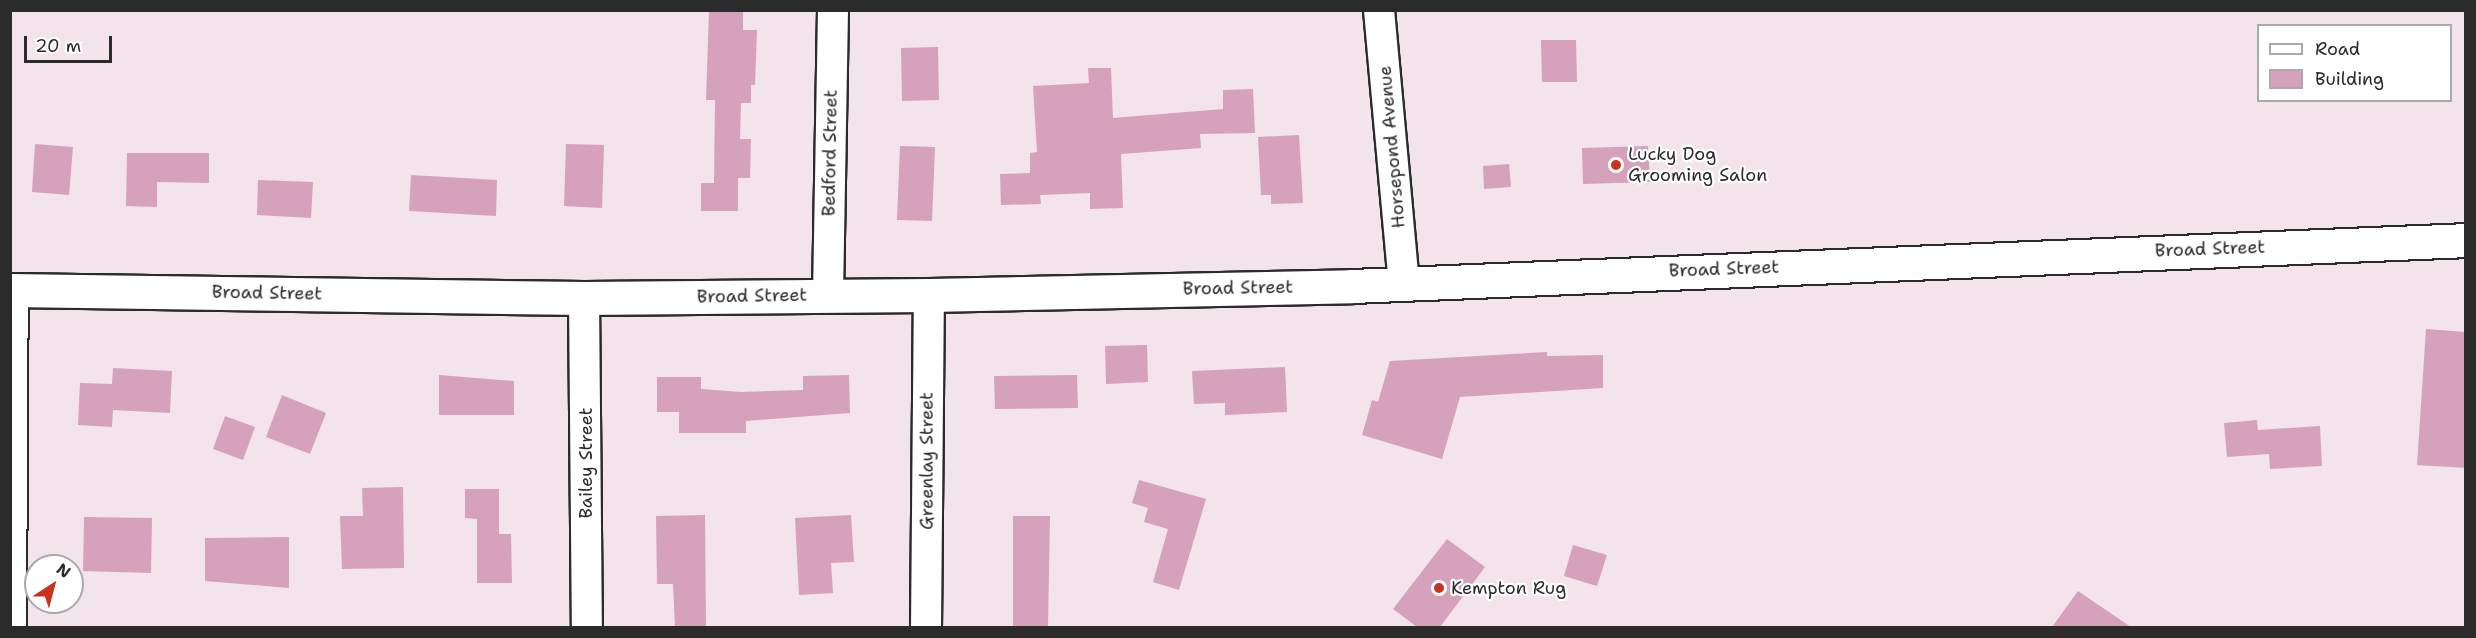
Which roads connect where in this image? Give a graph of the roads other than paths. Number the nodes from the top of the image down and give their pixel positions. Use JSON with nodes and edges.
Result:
{"nodes":[{"id":1,"x":833,"y":10,"type":"edge"},
{"id":2,"x":1379,"y":10,"type":"edge"},
{"id":3,"x":2466,"y":240,"type":"edge"},
{"id":4,"x":1404,"y":284,"type":"junction"},
{"id":5,"x":12,"y":290,"type":"edge"},
{"id":6,"x":929,"y":295,"type":"junction"},
{"id":7,"x":828,"y":296,"type":"junction"},
{"id":8,"x":584,"y":298,"type":"junction"},
{"id":9,"x":11,"y":627,"type":"edge"},
{"id":10,"x":587,"y":627,"type":"edge"},
{"id":11,"x":926,"y":627,"type":"edge"}],
"edges":[{"from":1,"to":7,"type":"street","name":"Bedford Street"},
{"from":2,"to":4,"type":"street","name":"Horsepond Avenue"},
{"from":3,"to":4,"type":"main road","name":"Broad Street"},
{"from":4,"to":6,"type":"main road","name":"Broad Street"},
{"from":5,"to":8,"type":"main road","name":"Broad Street"},
{"from":5,"to":9,"type":"street"},
{"from":6,"to":7,"type":"main road","name":"Broad Street"},
{"from":6,"to":11,"type":"street","name":"Greenlay Street"},
{"from":7,"to":8,"type":"main road","name":"Broad Street"},
{"from":8,"to":10,"type":"street","name":"Bailey Street"}]}
